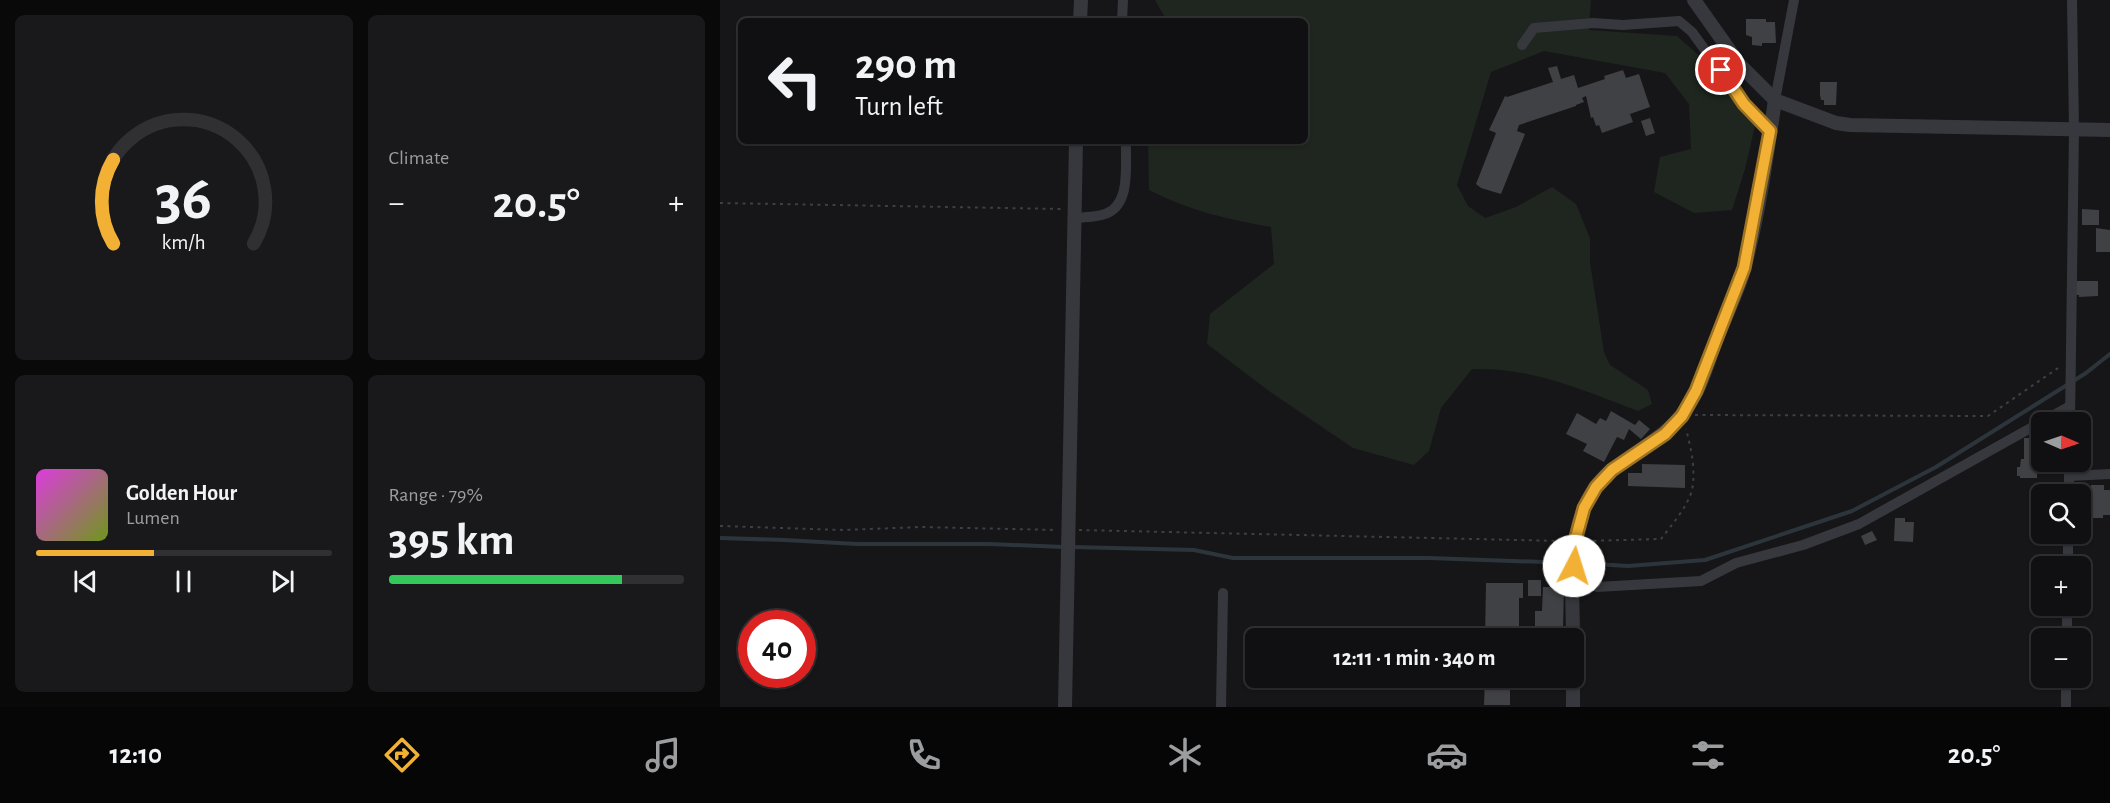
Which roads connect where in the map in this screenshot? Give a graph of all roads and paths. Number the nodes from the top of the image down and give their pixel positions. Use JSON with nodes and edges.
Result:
{"nodes":[{"id":1,"x":1081,"y":0,"type":"edge"},
{"id":2,"x":1123,"y":0,"type":"edge"},
{"id":3,"x":1694,"y":0,"type":"edge"},
{"id":4,"x":1794,"y":0,"type":"edge"},
{"id":5,"x":2072,"y":0,"type":"edge"},
{"id":6,"x":1080,"y":18,"type":"edge"},
{"id":7,"x":1122,"y":18,"type":"edge"},
{"id":8,"x":1522,"y":45,"type":"dead end"},
{"id":9,"x":1775,"y":100,"type":"junction"},
{"id":10,"x":2074,"y":129,"type":"junction"},
{"id":11,"x":2110,"y":130,"type":"edge"},
{"id":12,"x":1770,"y":131,"type":"junction"},
{"id":13,"x":1076,"y":144,"type":"edge"},
{"id":14,"x":1126,"y":144,"type":"edge"},
{"id":15,"x":720,"y":203,"type":"edge"},
{"id":16,"x":1074,"y":210,"type":"junction"},
{"id":17,"x":2071,"y":363,"type":"junction"},
{"id":18,"x":2070,"y":405,"type":"junction"},
{"id":19,"x":2070,"y":412,"type":"edge"},
{"id":20,"x":1682,"y":416,"type":"junction"},
{"id":21,"x":2069,"y":472,"type":"edge"},
{"id":22,"x":2110,"y":474,"type":"edge"},
{"id":23,"x":2069,"y":476,"type":"junction"},
{"id":24,"x":2069,"y":484,"type":"edge"},
{"id":25,"x":720,"y":526,"type":"edge"},
{"id":26,"x":1068,"y":530,"type":"junction"},
{"id":27,"x":1575,"y":541,"type":"junction"},
{"id":28,"x":1597,"y":587,"type":"dead end"},
{"id":29,"x":1223,"y":593,"type":"dead end"},
{"id":30,"x":1573,"y":628,"type":"edge"},
{"id":31,"x":1573,"y":688,"type":"edge"},
{"id":32,"x":2066,"y":688,"type":"edge"},
{"id":33,"x":1065,"y":707,"type":"edge"},
{"id":34,"x":1221,"y":707,"type":"edge"},
{"id":35,"x":1573,"y":707,"type":"edge"},
{"id":36,"x":2066,"y":707,"type":"edge"}],
"edges":[{"from":1,"to":6,"type":"street"},
{"from":2,"to":7,"type":"street"},
{"from":3,"to":9,"type":"street"},
{"from":4,"to":9,"type":"street"},
{"from":5,"to":10,"type":"street"},
{"from":8,"to":12,"type":"street"},
{"from":9,"to":10,"type":"street"},
{"from":9,"to":12,"type":"street"},
{"from":10,"to":11,"type":"street"},
{"from":10,"to":17,"type":"street"},
{"from":12,"to":20,"type":"street"},
{"from":13,"to":16,"type":"street"},
{"from":14,"to":16,"type":"street"},
{"from":15,"to":16,"type":"path"},
{"from":16,"to":26,"type":"street"},
{"from":17,"to":18,"type":"street"},
{"from":17,"to":20,"type":"path"},
{"from":18,"to":19,"type":"street"},
{"from":18,"to":28,"type":"street"},
{"from":20,"to":27,"type":"street"},
{"from":20,"to":27,"type":"path"},
{"from":21,"to":23,"type":"street"},
{"from":22,"to":23,"type":"street"},
{"from":23,"to":24,"type":"street"},
{"from":25,"to":26,"type":"path"},
{"from":26,"to":27,"type":"path"},
{"from":26,"to":33,"type":"street"},
{"from":27,"to":30,"type":"street"},
{"from":29,"to":34,"type":"street"},
{"from":31,"to":35,"type":"street"},
{"from":32,"to":36,"type":"street"}]}
